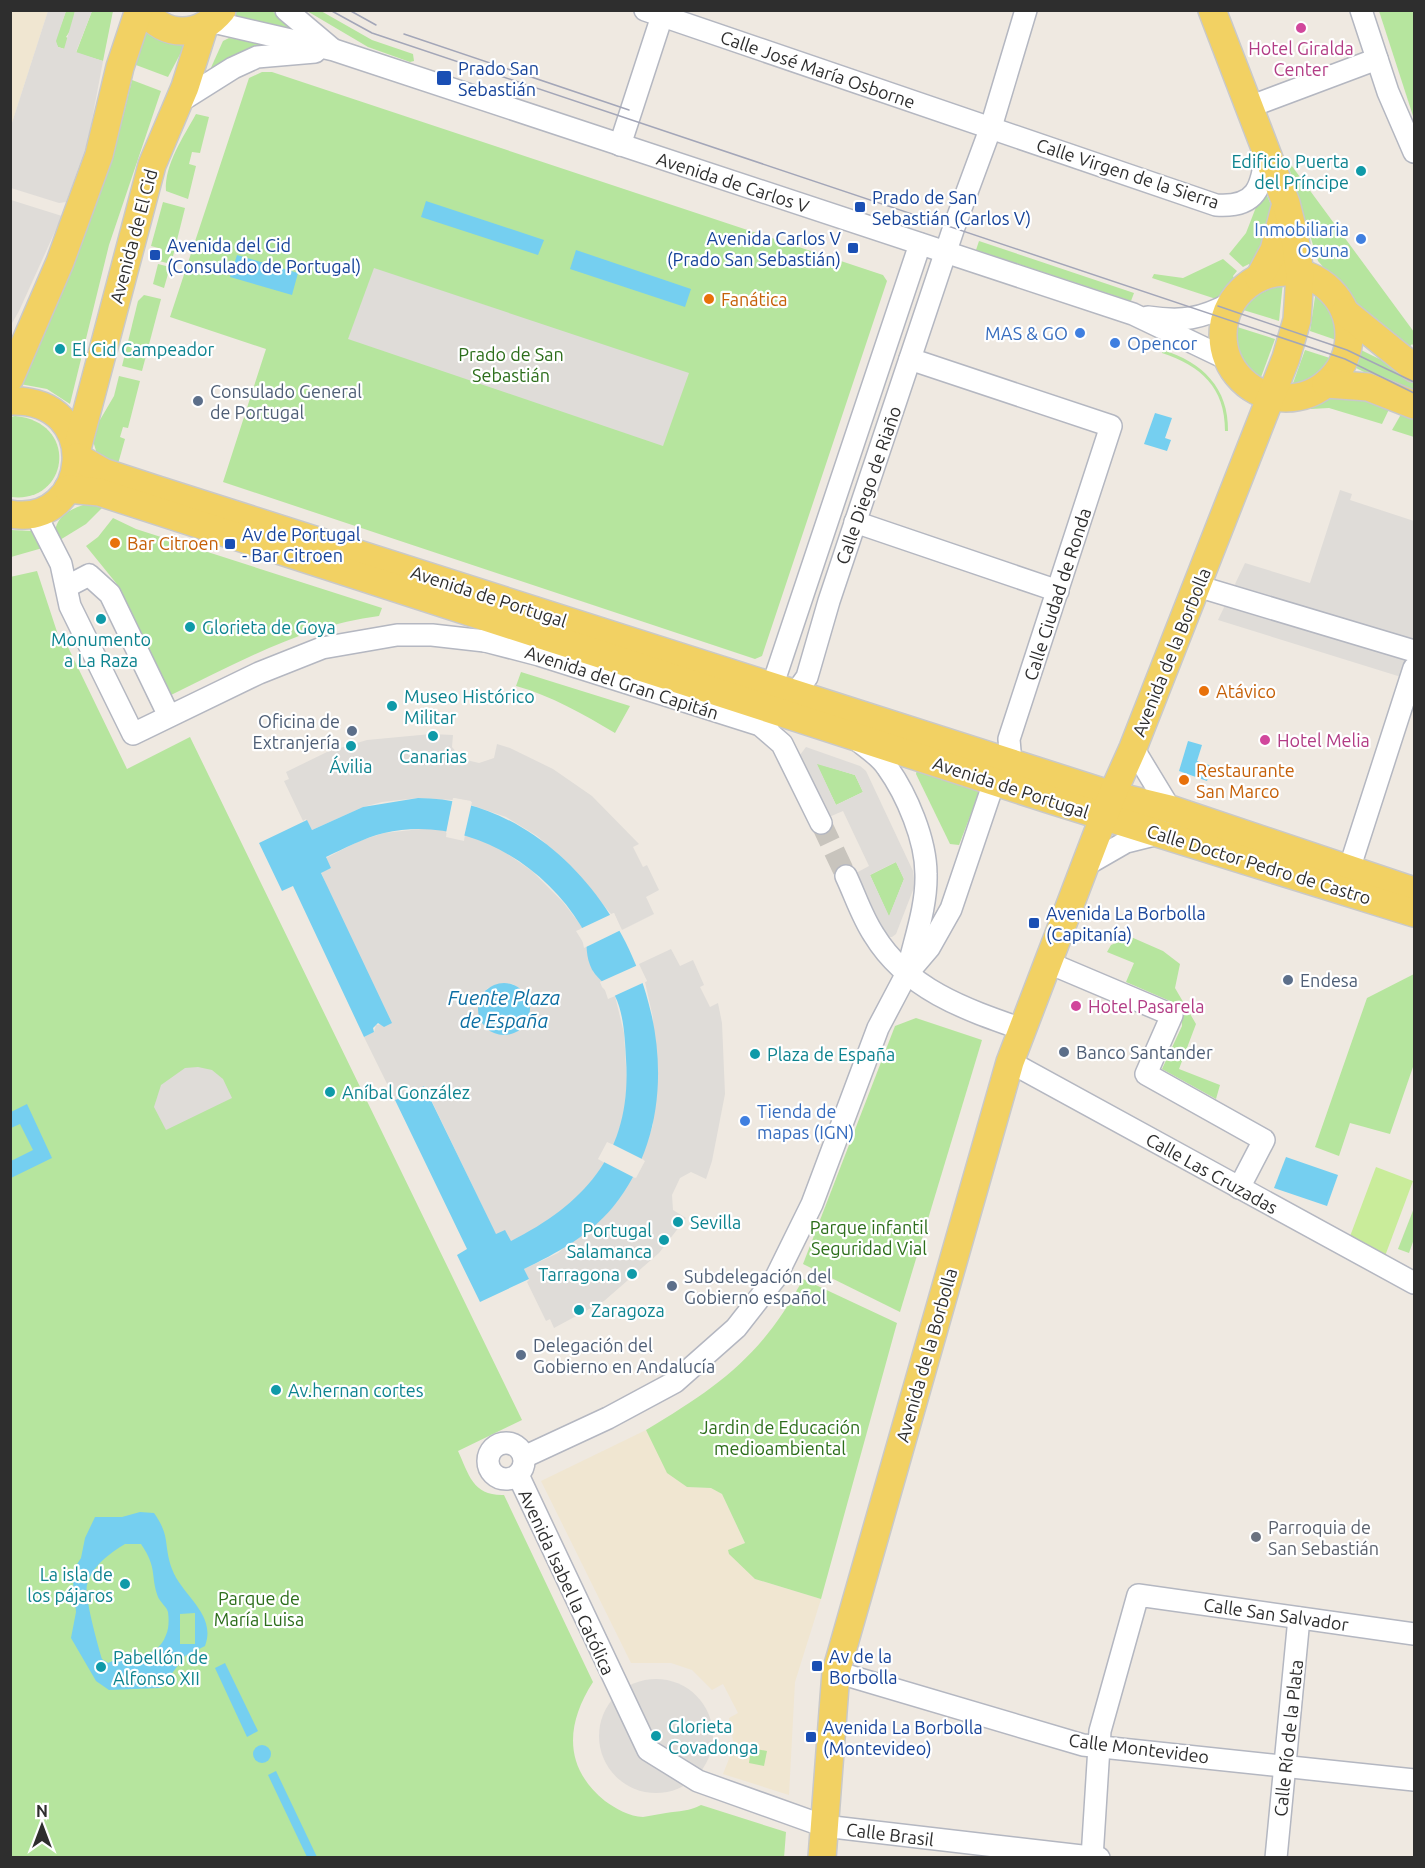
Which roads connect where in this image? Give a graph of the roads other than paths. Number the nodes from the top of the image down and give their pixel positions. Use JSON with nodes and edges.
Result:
{"nodes":[{"id":1,"x":139,"y":10,"type":"edge"},
{"id":2,"x":144,"y":10,"type":"edge"},
{"id":3,"x":286,"y":10,"type":"edge"},
{"id":4,"x":1026,"y":10,"type":"edge"},
{"id":5,"x":1212,"y":10,"type":"edge"},
{"id":6,"x":1361,"y":10,"type":"edge"},
{"id":7,"x":654,"y":13,"type":"edge"},
{"id":8,"x":213,"y":20,"type":"edge"},
{"id":9,"x":334,"y":50,"type":"junction"},
{"id":10,"x":1377,"y":59,"type":"junction"},
{"id":11,"x":179,"y":102,"type":"junction"},
{"id":12,"x":1249,"y":107,"type":"junction"},
{"id":13,"x":991,"y":127,"type":"junction"},
{"id":14,"x":620,"y":145,"type":"junction"},
{"id":15,"x":1266,"y":152,"type":"junction"},
{"id":16,"x":1414,"y":152,"type":"edge"},
{"id":17,"x":1286,"y":203,"type":"junction"},
{"id":18,"x":920,"y":244,"type":"junction"},
{"id":19,"x":946,"y":253,"type":"junction"},
{"id":20,"x":1300,"y":274,"type":"junction"},
{"id":21,"x":1259,"y":278,"type":"junction"},
{"id":22,"x":1231,"y":303,"type":"junction"},
{"id":23,"x":1345,"y":312,"type":"junction"},
{"id":24,"x":1133,"y":314,"type":"junction"},
{"id":25,"x":910,"y":359,"type":"junction"},
{"id":26,"x":1229,"y":363,"type":"junction"},
{"id":27,"x":1414,"y":369,"type":"edge"},
{"id":28,"x":10,"y":378,"type":"edge"},
{"id":29,"x":1320,"y":388,"type":"junction"},
{"id":30,"x":1270,"y":397,"type":"junction"},
{"id":31,"x":10,"y":401,"type":"edge"},
{"id":32,"x":1414,"y":405,"type":"edge"},
{"id":33,"x":1254,"y":439,"type":"junction"},
{"id":34,"x":77,"y":453,"type":"junction"},
{"id":35,"x":68,"y":489,"type":"junction"},
{"id":36,"x":23,"y":513,"type":"edge"},
{"id":37,"x":855,"y":522,"type":"junction"},
{"id":38,"x":68,"y":586,"type":"junction"},
{"id":39,"x":1197,"y":586,"type":"junction"},
{"id":40,"x":1058,"y":591,"type":"junction"},
{"id":41,"x":526,"y":629,"type":"junction"},
{"id":42,"x":485,"y":641,"type":"junction"},
{"id":43,"x":1414,"y":651,"type":"edge"},
{"id":44,"x":1414,"y":668,"type":"edge"},
{"id":45,"x":780,"y":707,"type":"junction"},
{"id":46,"x":169,"y":716,"type":"junction"},
{"id":47,"x":852,"y":735,"type":"junction"},
{"id":48,"x":782,"y":744,"type":"junction"},
{"id":49,"x":1133,"y":748,"type":"junction"},
{"id":50,"x":919,"y":758,"type":"junction"},
{"id":51,"x":1003,"y":772,"type":"junction"},
{"id":52,"x":1068,"y":782,"type":"junction"},
{"id":53,"x":904,"y":799,"type":"junction"},
{"id":54,"x":1108,"y":806,"type":"junction"},
{"id":55,"x":1166,"y":821,"type":"junction"},
{"id":56,"x":821,"y":823,"type":"tunnel mouth"},
{"id":57,"x":1086,"y":865,"type":"junction"},
{"id":58,"x":846,"y":876,"type":"tunnel mouth"},
{"id":59,"x":1345,"y":879,"type":"junction"},
{"id":60,"x":1414,"y":891,"type":"edge"},
{"id":61,"x":1414,"y":913,"type":"edge"},
{"id":62,"x":1049,"y":963,"type":"junction"},
{"id":63,"x":906,"y":975,"type":"junction"},
{"id":64,"x":1022,"y":1029,"type":"junction"},
{"id":65,"x":1010,"y":1062,"type":"junction"},
{"id":66,"x":1239,"y":1188,"type":"junction"},
{"id":67,"x":1414,"y":1283,"type":"edge"},
{"id":68,"x":1299,"y":1618,"type":"junction"},
{"id":69,"x":1414,"y":1634,"type":"edge"},
{"id":70,"x":836,"y":1671,"type":"junction"},
{"id":71,"x":1099,"y":1746,"type":"junction"},
{"id":72,"x":1284,"y":1765,"type":"junction"},
{"id":73,"x":1414,"y":1780,"type":"edge"},
{"id":74,"x":698,"y":1781,"type":"joint"},
{"id":75,"x":824,"y":1826,"type":"junction"},
{"id":76,"x":1002,"y":1852,"type":"edge"},
{"id":77,"x":822,"y":1857,"type":"edge"},
{"id":78,"x":1094,"y":1857,"type":"edge"},
{"id":79,"x":1276,"y":1857,"type":"edge"}],
"edges":[{"from":1,"to":28,"type":"main road"},
{"from":2,"to":8,"type":"main road"},
{"from":3,"to":9,"type":"street"},
{"from":4,"to":13,"type":"street"},
{"from":5,"to":12,"type":"main road","name":"Avenida de la Borbolla"},
{"from":6,"to":10,"type":"street"},
{"from":7,"to":13,"type":"street","name":"Calle José María Osborne"},
{"from":7,"to":14,"type":"street"},
{"from":8,"to":9,"type":"street","name":"Avenida de Carlos V"},
{"from":8,"to":11,"type":"main road","name":"Avenida de El Cid"},
{"from":9,"to":11,"type":"street"},
{"from":9,"to":14,"type":"street","name":"Avenida de Carlos V"},
{"from":10,"to":12,"type":"street"},
{"from":10,"to":16,"type":"street"},
{"from":11,"to":34,"type":"main road","name":"Avenida de El Cid"},
{"from":12,"to":15,"type":"main road","name":"Avenida de la Borbolla"},
{"from":13,"to":15,"type":"street","name":"Calle Virgen de la Sierra"},
{"from":13,"to":19,"type":"street","name":"Calle Diego de Riaño"},
{"from":14,"to":18,"type":"street","name":"Avenida de Carlos V"},
{"from":15,"to":17,"type":"main road","name":"Avenida de la Borbolla"},
{"from":17,"to":20,"type":"main road","name":"Avenida de la Borbolla"},
{"from":17,"to":21,"type":"main road"},
{"from":18,"to":19,"type":"street","name":"Avenida de Carlos V"},
{"from":18,"to":45,"type":"street","name":"Calle Diego de Riaño"},
{"from":19,"to":24,"type":"street","name":"Avenida de Carlos V"},
{"from":19,"to":25,"type":"street","name":"Calle Diego de Riaño"},
{"from":20,"to":21,"type":"main road"},
{"from":20,"to":23,"type":"main road"},
{"from":20,"to":30,"type":"main road","name":"Avenida de la Borbolla"},
{"from":21,"to":22,"type":"main road"},
{"from":22,"to":24,"type":"street","name":"Avenida de Carlos V"},
{"from":22,"to":26,"type":"main road"},
{"from":23,"to":27,"type":"main road"},
{"from":23,"to":29,"type":"main road"},
{"from":24,"to":26,"type":"street","name":"Avenida de Carlos V"},
{"from":25,"to":37,"type":"street","name":"Calle Diego de Riaño"},
{"from":25,"to":40,"type":"street","name":"Calle Ciudad de Ronda"},
{"from":26,"to":30,"type":"main road"},
{"from":26,"to":33,"type":"main road"},
{"from":29,"to":30,"type":"main road"},
{"from":29,"to":32,"type":"main road"},
{"from":29,"to":33,"type":"main road"},
{"from":30,"to":33,"type":"main road","name":"Avenida de la Borbolla"},
{"from":31,"to":34,"type":"main road"},
{"from":33,"to":39,"type":"main road","name":"Avenida de la Borbolla"},
{"from":34,"to":35,"type":"main road","name":"Avenida de El Cid"},
{"from":34,"to":45,"type":"main road","name":"Avenida de Portugal"},
{"from":35,"to":36,"type":"main road"},
{"from":35,"to":41,"type":"main road","name":"Avenida de Portugal"},
{"from":36,"to":38,"type":"street"},
{"from":37,"to":40,"type":"street"},
{"from":37,"to":45,"type":"street","name":"Calle Diego de Riaño"},
{"from":38,"to":46,"type":"street"},
{"from":38,"to":46,"type":"street","name":"Avenida del Gran Capitán"},
{"from":39,"to":43,"type":"street"},
{"from":39,"to":49,"type":"main road","name":"Avenida de la Borbolla"},
{"from":40,"to":51,"type":"street","name":"Calle Ciudad de Ronda"},
{"from":41,"to":42,"type":"street","name":"Avenida del Gran Capitán"},
{"from":41,"to":45,"type":"main road","name":"Avenida de Portugal"},
{"from":42,"to":45,"type":"street","name":"Avenida del Gran Capitán"},
{"from":42,"to":46,"type":"street","name":"Avenida del Gran Capitán"},
{"from":44,"to":59,"type":"street"},
{"from":45,"to":47,"type":"main road","name":"Avenida de Portugal"},
{"from":45,"to":48,"type":"street"},
{"from":45,"to":48,"type":"street","name":"Avenida del Gran Capitán"},
{"from":45,"to":51,"type":"main road","name":"Avenida de Portugal"},
{"from":47,"to":50,"type":"main road","name":"Avenida de Portugal"},
{"from":47,"to":53,"type":"street"},
{"from":48,"to":56,"type":"street","name":"Avenida del Gran Capitán"},
{"from":49,"to":54,"type":"main road","name":"Avenida de la Borbolla"},
{"from":49,"to":55,"type":"street","name":"Calle Doctor Pedro de Castro"},
{"from":50,"to":51,"type":"main road","name":"Avenida de Portugal"},
{"from":50,"to":52,"type":"street","name":"Avenida de Portugal"},
{"from":50,"to":53,"type":"street"},
{"from":51,"to":52,"type":"main road","name":"Avenida de Portugal"},
{"from":51,"to":54,"type":"main road","name":"Avenida de Portugal"},
{"from":51,"to":63,"type":"street","name":"Calle Ciudad de Ronda"},
{"from":52,"to":54,"type":"main road","name":"Avenida de Portugal"},
{"from":53,"to":63,"type":"street"},
{"from":54,"to":55,"type":"main road","name":"Calle Doctor Pedro de Castro"},
{"from":54,"to":57,"type":"main road","name":"Avenida de la Borbolla"},
{"from":55,"to":57,"type":"street"},
{"from":55,"to":59,"type":"main road","name":"Calle Doctor Pedro de Castro"},
{"from":57,"to":62,"type":"main road","name":"Avenida de la Borbolla"},
{"from":58,"to":63,"type":"street"},
{"from":59,"to":60,"type":"main road","name":"Calle Doctor Pedro de Castro"},
{"from":59,"to":61,"type":"main road","name":"Calle Doctor Pedro de Castro"},
{"from":62,"to":64,"type":"main road","name":"Avenida de la Borbolla"},
{"from":62,"to":66,"type":"street"},
{"from":63,"to":64,"type":"street"},
{"from":63,"to":74,"type":"street","name":"Avenida Isabel la Católica"},
{"from":64,"to":65,"type":"main road","name":"Avenida de la Borbolla"},
{"from":65,"to":66,"type":"street","name":"Calle Las Cruzadas"},
{"from":65,"to":70,"type":"main road","name":"Avenida de la Borbolla"},
{"from":66,"to":67,"type":"street","name":"Calle Las Cruzadas"},
{"from":68,"to":69,"type":"street","name":"Calle San Salvador"},
{"from":68,"to":71,"type":"street","name":"Calle San Salvador"},
{"from":68,"to":72,"type":"street","name":"Calle Río de la Plata"},
{"from":70,"to":71,"type":"street","name":"Calle Montevideo"},
{"from":70,"to":75,"type":"main road","name":"Avenida de la Borbolla"},
{"from":71,"to":72,"type":"street","name":"Calle Montevideo"},
{"from":71,"to":78,"type":"street"},
{"from":72,"to":73,"type":"street","name":"Calle Montevideo"},
{"from":72,"to":79,"type":"street","name":"Calle Río de la Plata"},
{"from":74,"to":75,"type":"street","name":"Calle Brasil"},
{"from":75,"to":76,"type":"street","name":"Calle Brasil"},
{"from":75,"to":77,"type":"main road","name":"Avenida de la Borbolla"},
{"from":76,"to":78,"type":"street","name":"Calle Brasil"}]}
